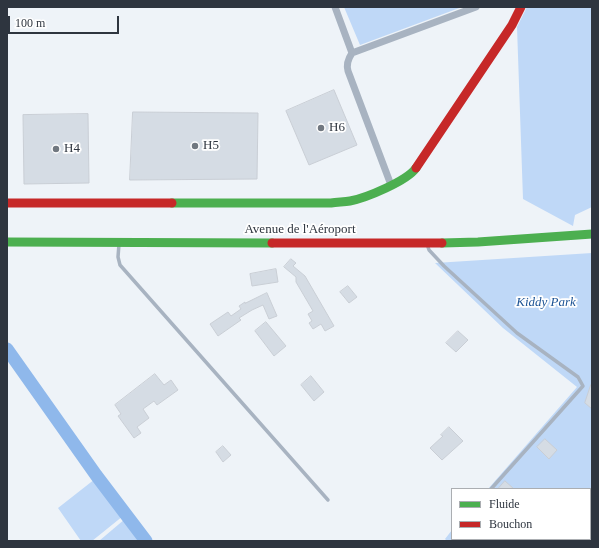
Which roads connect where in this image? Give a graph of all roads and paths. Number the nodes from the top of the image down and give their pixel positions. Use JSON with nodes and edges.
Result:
{"nodes":[{"id":1,"x":335,"y":7,"type":"edge"},
{"id":2,"x":476,"y":7,"type":"edge"},
{"id":3,"x":521,"y":7,"type":"edge"},
{"id":4,"x":352,"y":53,"type":"junction"},
{"id":5,"x":391,"y":185,"type":"junction"},
{"id":6,"x":7,"y":203,"type":"edge"},
{"id":7,"x":592,"y":234,"type":"edge"},
{"id":8,"x":7,"y":242,"type":"edge"},
{"id":9,"x":119,"y":242,"type":"junction"},
{"id":10,"x":427,"y":243,"type":"junction"},
{"id":11,"x":492,"y":488,"type":"edge"},
{"id":12,"x":328,"y":500,"type":"dead end"}],
"edges":[{"from":1,"to":4,"type":"street"},
{"from":2,"to":4,"type":"street"},
{"from":3,"to":5,"type":"street"},
{"from":4,"to":5,"type":"street"},
{"from":5,"to":6,"type":"street"},
{"from":7,"to":10,"type":"street","name":"Avenue de l'Aéroport"},
{"from":8,"to":9,"type":"street","name":"Avenue de l'Aéroport"},
{"from":9,"to":10,"type":"street","name":"Avenue de l'Aéroport"},
{"from":9,"to":12,"type":"lane"},
{"from":10,"to":11,"type":"lane"}]}
